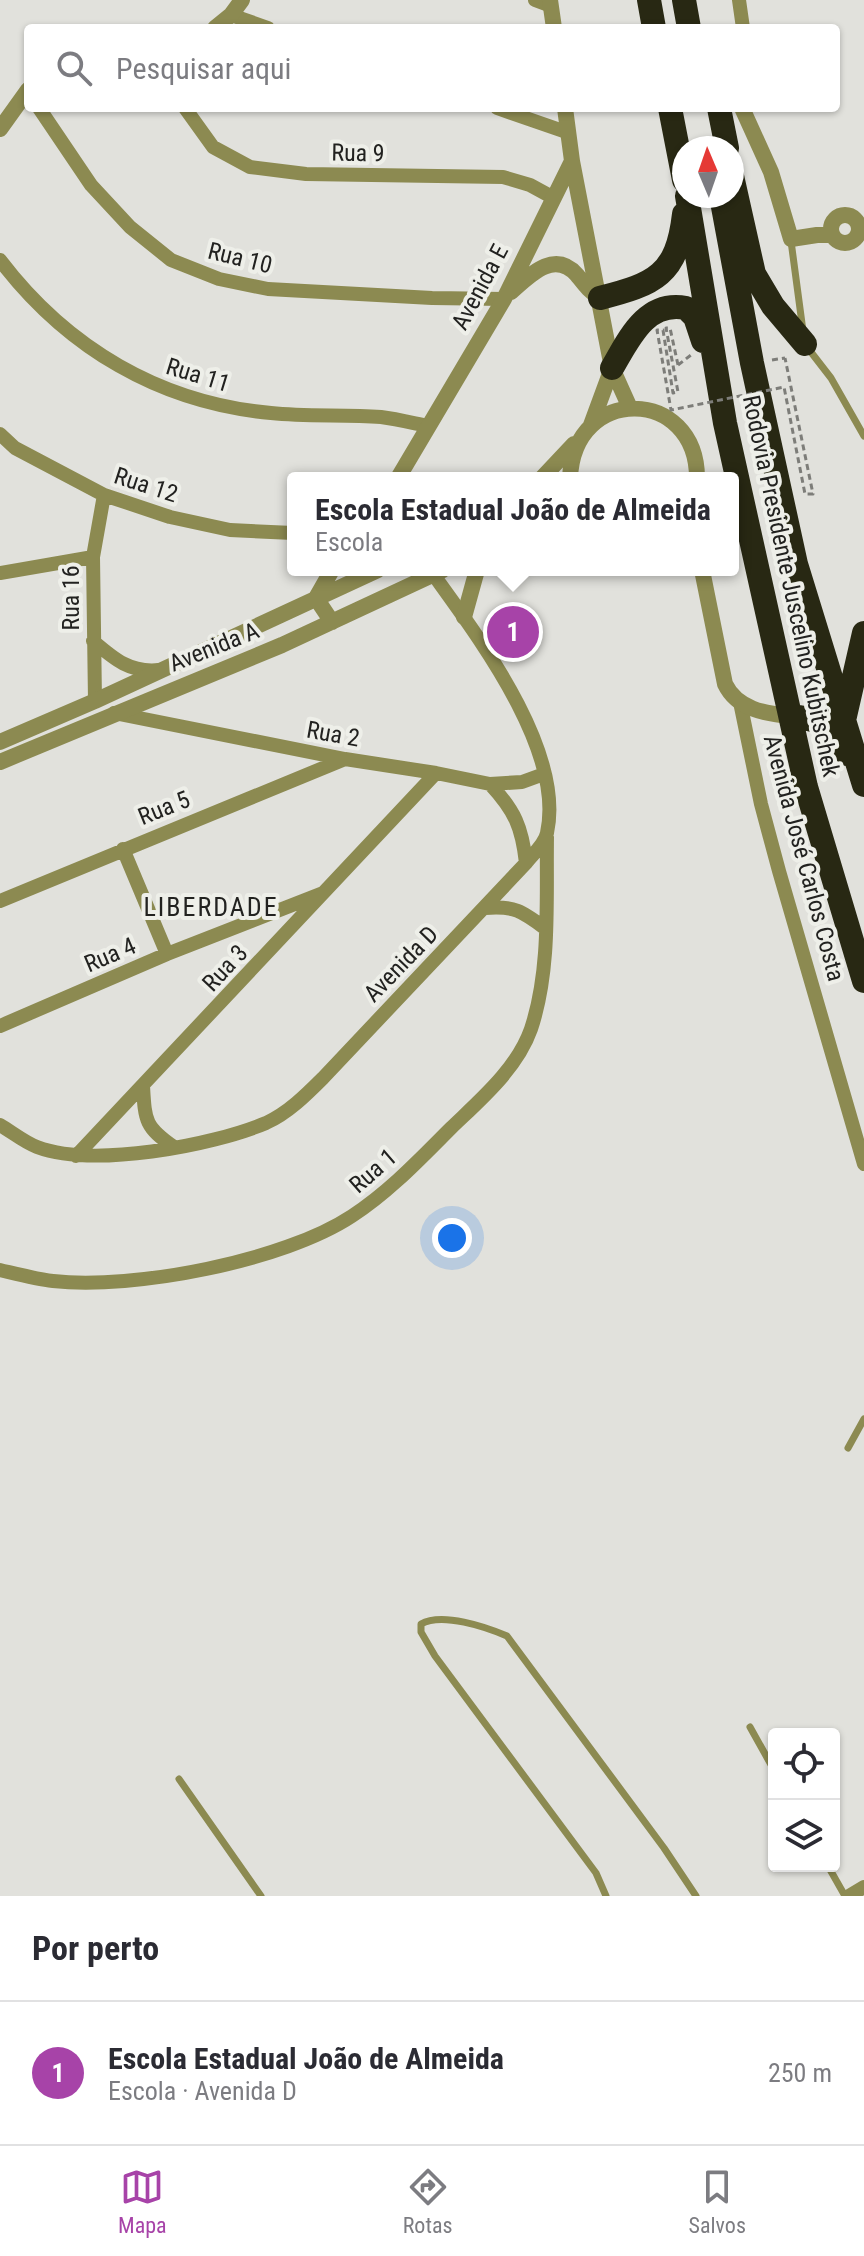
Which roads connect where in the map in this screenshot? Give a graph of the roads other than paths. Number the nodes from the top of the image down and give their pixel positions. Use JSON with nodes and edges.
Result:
{"nodes":[{"id":1,"x":242,"y":0,"type":"edge"},
{"id":2,"x":535,"y":0,"type":"edge"},
{"id":3,"x":649,"y":0,"type":"edge"},
{"id":4,"x":684,"y":0,"type":"edge"},
{"id":5,"x":699,"y":0,"type":"edge"},
{"id":6,"x":739,"y":0,"type":"edge"},
{"id":7,"x":550,"y":3,"type":"edge"},
{"id":8,"x":231,"y":15,"type":"junction"},
{"id":9,"x":220,"y":24,"type":"edge"},
{"id":10,"x":257,"y":24,"type":"edge"},
{"id":11,"x":553,"y":24,"type":"edge"},
{"id":12,"x":653,"y":24,"type":"edge"},
{"id":13,"x":688,"y":24,"type":"edge"},
{"id":14,"x":703,"y":24,"type":"edge"},
{"id":15,"x":742,"y":24,"type":"edge"},
{"id":16,"x":24,"y":96,"type":"edge"},
{"id":17,"x":42,"y":112,"type":"edge"},
{"id":18,"x":188,"y":112,"type":"edge"},
{"id":19,"x":509,"y":112,"type":"edge"},
{"id":20,"x":566,"y":112,"type":"edge"},
{"id":21,"x":671,"y":112,"type":"edge"},
{"id":22,"x":705,"y":112,"type":"edge"},
{"id":23,"x":720,"y":112,"type":"edge"},
{"id":24,"x":744,"y":112,"type":"edge"},
{"id":25,"x":752,"y":112,"type":"edge"},
{"id":26,"x":0,"y":129,"type":"edge"},
{"id":27,"x":569,"y":133,"type":"junction"},
{"id":28,"x":754,"y":133,"type":"junction"},
{"id":29,"x":675,"y":136,"type":"edge"},
{"id":30,"x":710,"y":136,"type":"edge"},
{"id":31,"x":725,"y":136,"type":"edge"},
{"id":32,"x":572,"y":161,"type":"junction"},
{"id":33,"x":552,"y":197,"type":"junction"},
{"id":34,"x":685,"y":208,"type":"edge"},
{"id":35,"x":689,"y":208,"type":"edge"},
{"id":36,"x":723,"y":208,"type":"edge"},
{"id":37,"x":739,"y":208,"type":"edge"},
{"id":38,"x":861,"y":226,"type":"edge"},
{"id":39,"x":791,"y":239,"type":"junction"},
{"id":40,"x":0,"y":260,"type":"edge"},
{"id":41,"x":600,"y":298,"type":"junction"},
{"id":42,"x":504,"y":299,"type":"junction"},
{"id":43,"x":795,"y":351,"type":"junction"},
{"id":44,"x":612,"y":368,"type":"junction"},
{"id":45,"x":630,"y":408,"type":"junction"},
{"id":46,"x":725,"y":423,"type":"junction"},
{"id":47,"x":591,"y":425,"type":"junction"},
{"id":48,"x":428,"y":426,"type":"junction"},
{"id":49,"x":0,"y":434,"type":"edge"},
{"id":50,"x":864,"y":436,"type":"edge"},
{"id":51,"x":578,"y":440,"type":"junction"},
{"id":52,"x":8,"y":450,"type":"edge"},
{"id":53,"x":401,"y":472,"type":"edge"},
{"id":54,"x":548,"y":472,"type":"edge"},
{"id":55,"x":570,"y":472,"type":"edge"},
{"id":56,"x":697,"y":472,"type":"edge"},
{"id":57,"x":736,"y":472,"type":"edge"},
{"id":58,"x":739,"y":485,"type":"edge"},
{"id":59,"x":104,"y":495,"type":"junction"},
{"id":60,"x":287,"y":533,"type":"edge"},
{"id":61,"x":93,"y":557,"type":"junction"},
{"id":62,"x":0,"y":573,"type":"edge"},
{"id":63,"x":329,"y":576,"type":"edge"},
{"id":64,"x":365,"y":576,"type":"edge"},
{"id":65,"x":430,"y":576,"type":"edge"},
{"id":66,"x":440,"y":576,"type":"edge"},
{"id":67,"x":475,"y":576,"type":"edge"},
{"id":68,"x":701,"y":576,"type":"edge"},
{"id":69,"x":316,"y":598,"type":"junction"},
{"id":70,"x":464,"y":617,"type":"junction"},
{"id":71,"x":332,"y":622,"type":"junction"},
{"id":72,"x":864,"y":633,"type":"edge"},
{"id":73,"x":93,"y":641,"type":"junction"},
{"id":74,"x":164,"y":670,"type":"junction"},
{"id":75,"x":95,"y":701,"type":"junction"},
{"id":76,"x":740,"y":702,"type":"junction"},
{"id":77,"x":114,"y":713,"type":"junction"},
{"id":78,"x":791,"y":716,"type":"junction"},
{"id":79,"x":844,"y":719,"type":"junction"},
{"id":80,"x":0,"y":742,"type":"edge"},
{"id":81,"x":345,"y":759,"type":"junction"},
{"id":82,"x":0,"y":762,"type":"edge"},
{"id":83,"x":436,"y":773,"type":"junction"},
{"id":84,"x":544,"y":774,"type":"junction"},
{"id":85,"x":862,"y":780,"type":"edge"},
{"id":86,"x":490,"y":784,"type":"junction"},
{"id":87,"x":547,"y":836,"type":"junction"},
{"id":88,"x":123,"y":849,"type":"junction"},
{"id":89,"x":526,"y":863,"type":"junction"},
{"id":90,"x":327,"y":892,"type":"junction"},
{"id":91,"x":0,"y":901,"type":"edge"},
{"id":92,"x":485,"y":908,"type":"junction"},
{"id":93,"x":546,"y":929,"type":"junction"},
{"id":94,"x":167,"y":954,"type":"junction"},
{"id":95,"x":864,"y":981,"type":"edge"},
{"id":96,"x":0,"y":1026,"type":"edge"},
{"id":97,"x":143,"y":1086,"type":"junction"},
{"id":98,"x":0,"y":1125,"type":"edge"},
{"id":99,"x":174,"y":1147,"type":"junction"},
{"id":100,"x":76,"y":1156,"type":"junction"},
{"id":101,"x":864,"y":1164,"type":"edge"},
{"id":102,"x":0,"y":1270,"type":"edge"},
{"id":103,"x":864,"y":1419,"type":"edge"},
{"id":104,"x":848,"y":1448,"type":"dead end"},
{"id":105,"x":750,"y":1727,"type":"dead end"},
{"id":106,"x":768,"y":1759,"type":"edge"},
{"id":107,"x":179,"y":1779,"type":"dead end"},
{"id":108,"x":832,"y":1872,"type":"edge"},
{"id":109,"x":864,"y":1887,"type":"edge"},
{"id":110,"x":261,"y":1896,"type":"edge"},
{"id":111,"x":606,"y":1896,"type":"edge"},
{"id":112,"x":696,"y":1896,"type":"edge"},
{"id":113,"x":847,"y":1896,"type":"edge"}],
"edges":[{"from":1,"to":8,"type":"street"},
{"from":2,"to":7,"type":"street"},
{"from":3,"to":12,"type":"highway"},
{"from":4,"to":13,"type":"highway"},
{"from":5,"to":14,"type":"highway"},
{"from":6,"to":15,"type":"street"},
{"from":7,"to":11,"type":"street"},
{"from":8,"to":9,"type":"street"},
{"from":8,"to":10,"type":"street"},
{"from":16,"to":26,"type":"street"},
{"from":17,"to":42,"type":"street","name":"Rua 10"},
{"from":18,"to":33,"type":"street","name":"Rua 9"},
{"from":19,"to":27,"type":"street"},
{"from":20,"to":27,"type":"street"},
{"from":21,"to":29,"type":"highway"},
{"from":22,"to":30,"type":"highway"},
{"from":23,"to":31,"type":"highway"},
{"from":24,"to":28,"type":"street"},
{"from":25,"to":28,"type":"street"},
{"from":27,"to":32,"type":"street"},
{"from":28,"to":39,"type":"street"},
{"from":32,"to":33,"type":"street","name":"Avenida E"},
{"from":32,"to":41,"type":"street"},
{"from":33,"to":42,"type":"street","name":"Avenida E"},
{"from":34,"to":41,"type":"highway"},
{"from":35,"to":46,"type":"highway","name":"Rodovia Presidente Juscelino Kubitschek"},
{"from":36,"to":79,"type":"highway","name":"Rodovia Presidente Juscelino Kubitschek"},
{"from":37,"to":43,"type":"highway"},
{"from":38,"to":39,"type":"street"},
{"from":39,"to":43,"type":"lane"},
{"from":40,"to":48,"type":"street","name":"Rua 11"},
{"from":41,"to":42,"type":"street"},
{"from":41,"to":44,"type":"street"},
{"from":42,"to":48,"type":"street","name":"Avenida E"},
{"from":43,"to":50,"type":"lane"},
{"from":44,"to":45,"type":"street"},
{"from":44,"to":46,"type":"highway"},
{"from":44,"to":47,"type":"street"},
{"from":45,"to":47,"type":"street"},
{"from":45,"to":56,"type":"street"},
{"from":46,"to":57,"type":"highway","name":"Rodovia Presidente Juscelino Kubitschek"},
{"from":47,"to":51,"type":"street"},
{"from":48,"to":53,"type":"street","name":"Avenida E"},
{"from":49,"to":52,"type":"street","name":"Rua 12"},
{"from":51,"to":54,"type":"street"},
{"from":51,"to":55,"type":"street"},
{"from":52,"to":59,"type":"street","name":"Rua 12"},
{"from":58,"to":78,"type":"highway","name":"Rodovia Presidente Juscelino Kubitschek"},
{"from":59,"to":60,"type":"street","name":"Rua 12"},
{"from":59,"to":61,"type":"street","name":"Rua 16"},
{"from":61,"to":62,"type":"street"},
{"from":61,"to":73,"type":"street","name":"Rua 16"},
{"from":63,"to":69,"type":"street"},
{"from":64,"to":69,"type":"street","name":"Avenida A"},
{"from":65,"to":71,"type":"street","name":"Avenida A"},
{"from":66,"to":70,"type":"street"},
{"from":67,"to":70,"type":"street"},
{"from":68,"to":76,"type":"street","name":"Avenida José Carlos Costa"},
{"from":69,"to":71,"type":"street"},
{"from":69,"to":74,"type":"street","name":"Avenida A"},
{"from":70,"to":84,"type":"street"},
{"from":71,"to":77,"type":"street","name":"Avenida A"},
{"from":72,"to":79,"type":"highway"},
{"from":73,"to":74,"type":"street"},
{"from":73,"to":75,"type":"street","name":"Rua 16"},
{"from":74,"to":75,"type":"street","name":"Avenida A"},
{"from":75,"to":80,"type":"street","name":"Avenida A"},
{"from":76,"to":78,"type":"street","name":"Avenida José Carlos Costa"},
{"from":76,"to":101,"type":"street","name":"Avenida José Carlos Costa"},
{"from":77,"to":81,"type":"street","name":"Rua 2"},
{"from":77,"to":82,"type":"street","name":"Avenida A"},
{"from":78,"to":85,"type":"highway"},
{"from":78,"to":95,"type":"highway","name":"Rodovia Presidente Juscelino Kubitschek"},
{"from":79,"to":85,"type":"highway","name":"Rodovia Presidente Juscelino Kubitschek"},
{"from":81,"to":83,"type":"street","name":"Rua 2"},
{"from":81,"to":88,"type":"street","name":"Rua 5"},
{"from":83,"to":86,"type":"street","name":"Rua 2"},
{"from":83,"to":90,"type":"street","name":"Rua 3"},
{"from":84,"to":86,"type":"street","name":"Rua 2"},
{"from":84,"to":87,"type":"street"},
{"from":86,"to":89,"type":"street"},
{"from":87,"to":89,"type":"street","name":"Avenida D"},
{"from":87,"to":93,"type":"street","name":"Rua 1"},
{"from":88,"to":91,"type":"street","name":"Rua 5"},
{"from":88,"to":94,"type":"street"},
{"from":89,"to":92,"type":"street","name":"Avenida D"},
{"from":90,"to":94,"type":"street","name":"Rua 4"},
{"from":90,"to":97,"type":"street","name":"Rua 3"},
{"from":92,"to":93,"type":"street"},
{"from":92,"to":99,"type":"street","name":"Avenida D"},
{"from":93,"to":102,"type":"street","name":"Rua 1"},
{"from":94,"to":96,"type":"street","name":"Rua 4"},
{"from":97,"to":99,"type":"street"},
{"from":97,"to":100,"type":"street","name":"Rua 3"},
{"from":98,"to":100,"type":"street","name":"Avenida D"},
{"from":99,"to":100,"type":"street","name":"Avenida D"},
{"from":103,"to":104,"type":"lane"},
{"from":105,"to":106,"type":"lane"},
{"from":107,"to":110,"type":"lane"},
{"from":108,"to":113,"type":"lane"},
{"from":109,"to":113,"type":"street"},
{"from":111,"to":112,"type":"lane"}]}
